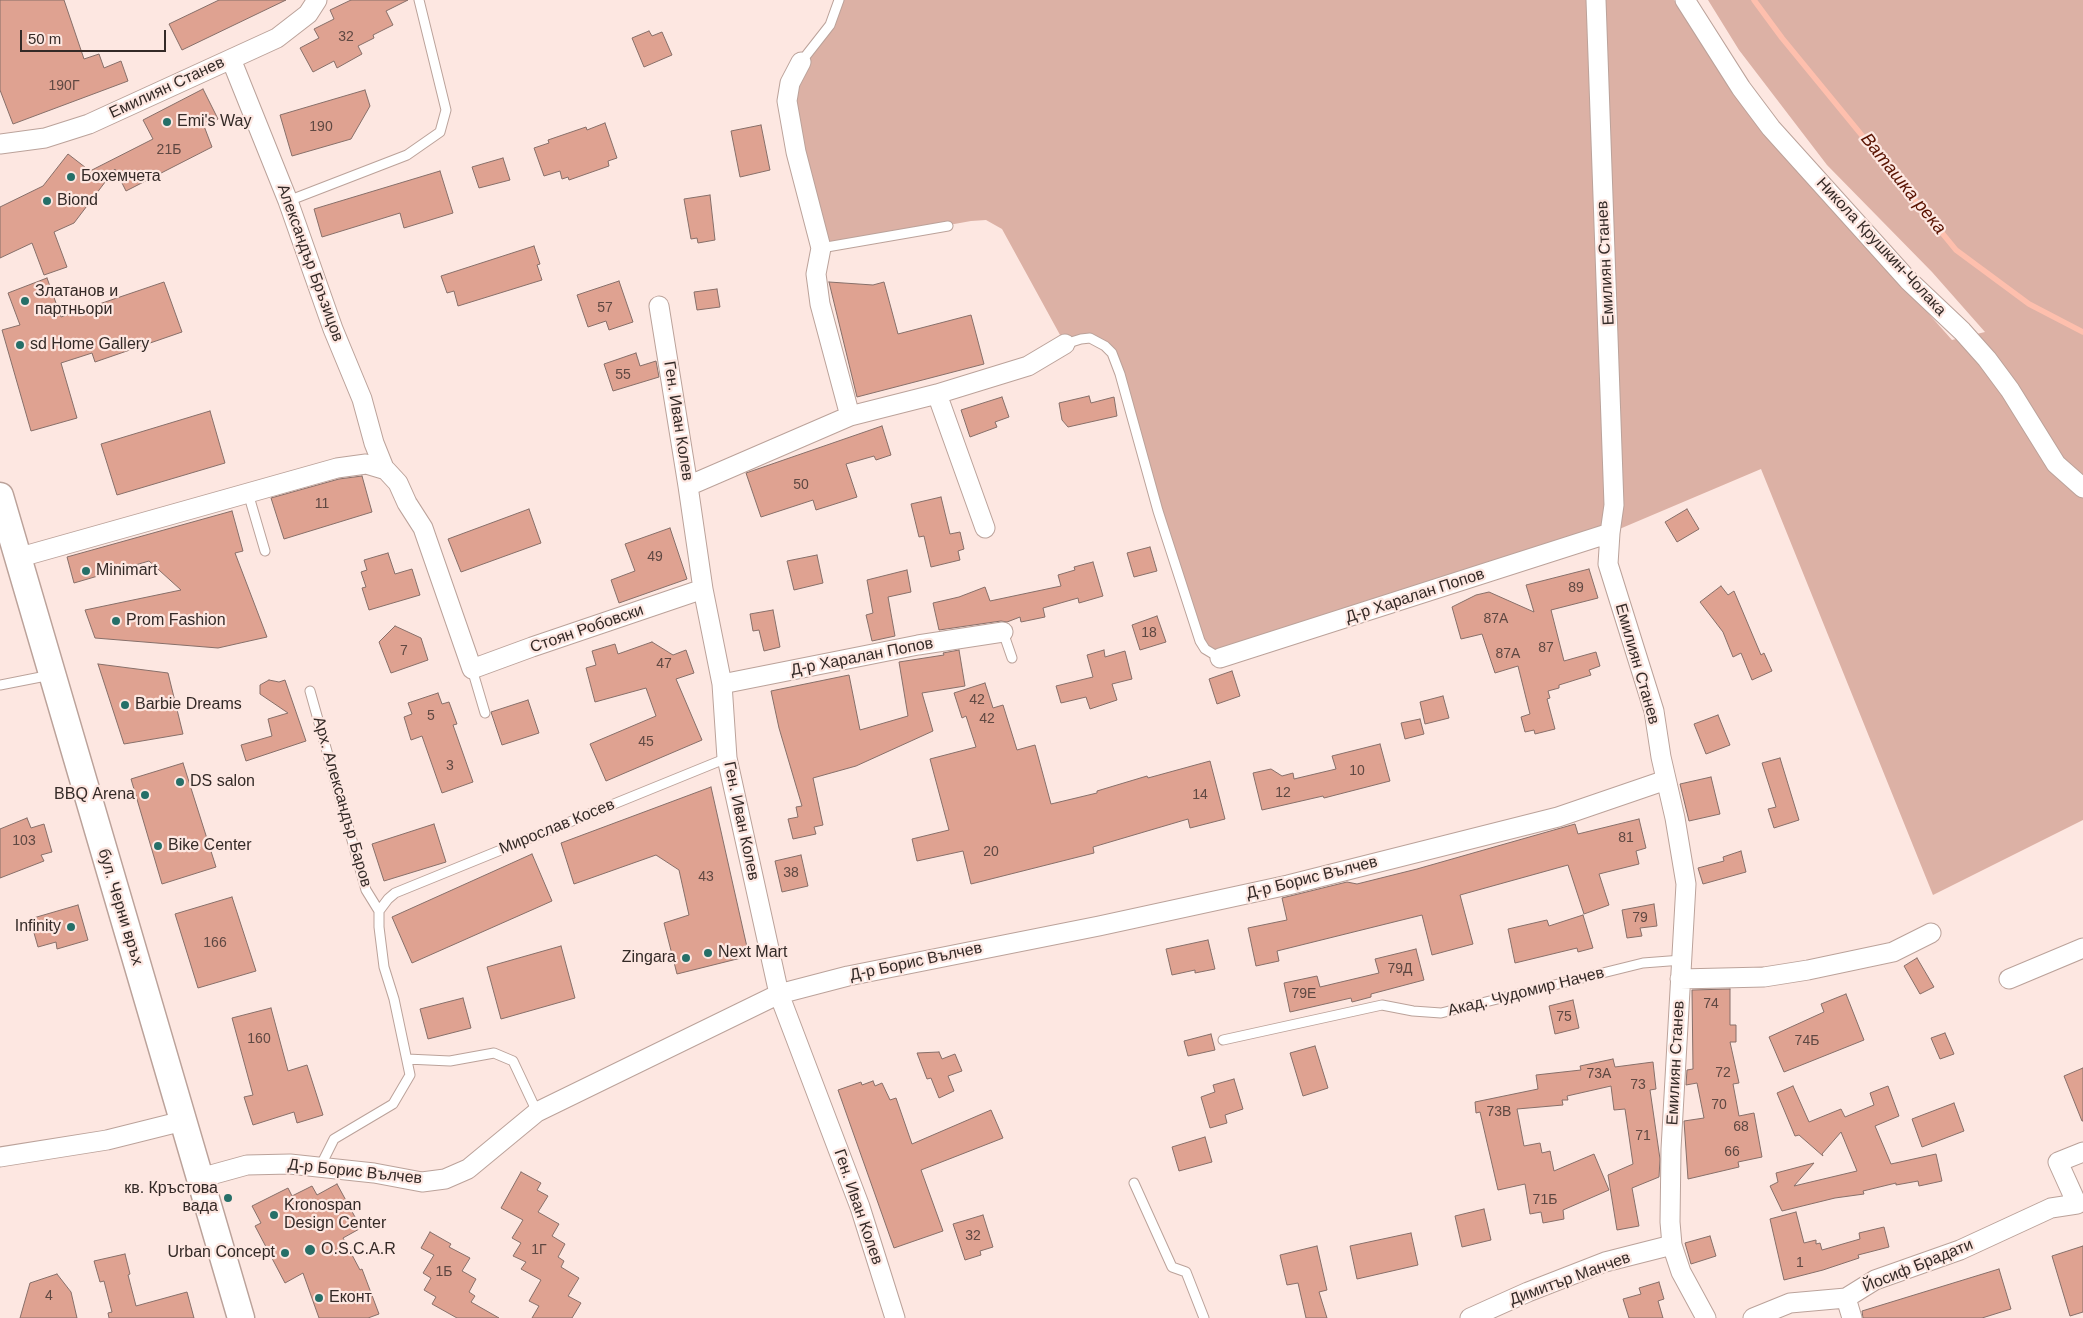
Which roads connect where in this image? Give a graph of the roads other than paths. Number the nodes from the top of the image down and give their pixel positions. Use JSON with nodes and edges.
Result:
{"nodes":[{"id":1,"x":317,"y":0,"type":"edge"},
{"id":2,"x":419,"y":0,"type":"edge"},
{"id":3,"x":838,"y":0,"type":"edge"},
{"id":4,"x":1596,"y":0,"type":"edge"},
{"id":5,"x":1684,"y":0,"type":"edge"},
{"id":6,"x":232,"y":59,"type":"junction"},
{"id":7,"x":801,"y":62,"type":"joint"},
{"id":8,"x":0,"y":144,"type":"edge"},
{"id":9,"x":288,"y":201,"type":"junction"},
{"id":10,"x":948,"y":226,"type":"dead end"},
{"id":11,"x":821,"y":248,"type":"junction"},
{"id":12,"x":659,"y":306,"type":"dead end"},
{"id":13,"x":1064,"y":344,"type":"joint"},
{"id":14,"x":936,"y":394,"type":"junction"},
{"id":15,"x":850,"y":416,"type":"junction"},
{"id":16,"x":384,"y":468,"type":"junction"},
{"id":17,"x":688,"y":486,"type":"junction"},
{"id":18,"x":2083,"y":488,"type":"edge"},
{"id":19,"x":248,"y":493,"type":"junction"},
{"id":20,"x":2,"y":511,"type":"edge"},
{"id":21,"x":985,"y":528,"type":"dead end"},
{"id":22,"x":1610,"y":533,"type":"junction"},
{"id":23,"x":265,"y":551,"type":"dead end"},
{"id":24,"x":17,"y":558,"type":"junction"},
{"id":25,"x":702,"y":590,"type":"junction"},
{"id":26,"x":1002,"y":632,"type":"joint"},
{"id":27,"x":1012,"y":658,"type":"dead end"},
{"id":28,"x":1220,"y":658,"type":"joint"},
{"id":29,"x":472,"y":669,"type":"junction"},
{"id":30,"x":51,"y":674,"type":"junction"},
{"id":31,"x":722,"y":684,"type":"junction"},
{"id":32,"x":0,"y":685,"type":"edge"},
{"id":33,"x":310,"y":691,"type":"dead end"},
{"id":34,"x":485,"y":714,"type":"dead end"},
{"id":35,"x":727,"y":758,"type":"junction"},
{"id":36,"x":1666,"y":780,"type":"junction"},
{"id":37,"x":379,"y":911,"type":"junction"},
{"id":38,"x":1931,"y":933,"type":"dead end"},
{"id":39,"x":2083,"y":948,"type":"edge"},
{"id":40,"x":1682,"y":960,"type":"junction"},
{"id":41,"x":1680,"y":979,"type":"junction"},
{"id":42,"x":2009,"y":979,"type":"dead end"},
{"id":43,"x":779,"y":994,"type":"junction"},
{"id":44,"x":1222,"y":1040,"type":"dead end"},
{"id":45,"x":407,"y":1059,"type":"junction"},
{"id":46,"x":537,"y":1112,"type":"junction"},
{"id":47,"x":183,"y":1121,"type":"junction"},
{"id":48,"x":2083,"y":1152,"type":"edge"},
{"id":49,"x":0,"y":1157,"type":"edge"},
{"id":50,"x":320,"y":1167,"type":"junction"},
{"id":51,"x":200,"y":1178,"type":"junction"},
{"id":52,"x":1134,"y":1183,"type":"dead end"},
{"id":53,"x":1672,"y":1244,"type":"junction"},
{"id":54,"x":1846,"y":1298,"type":"junction"},
{"id":55,"x":241,"y":1318,"type":"edge"},
{"id":56,"x":895,"y":1318,"type":"edge"},
{"id":57,"x":1204,"y":1318,"type":"edge"},
{"id":58,"x":1470,"y":1318,"type":"edge"},
{"id":59,"x":1706,"y":1318,"type":"edge"},
{"id":60,"x":1754,"y":1318,"type":"edge"},
{"id":61,"x":1852,"y":1318,"type":"edge"}],
"edges":[{"from":1,"to":6,"type":"street","name":"Емилиян Станев"},
{"from":2,"to":9,"type":"lane"},
{"from":3,"to":7,"type":"lane"},
{"from":4,"to":22,"type":"street","name":"Емилиян Станев"},
{"from":5,"to":18,"type":"street","name":"Никола Крушкин-Чолака"},
{"from":6,"to":8,"type":"street","name":"Емилиян Станев"},
{"from":6,"to":9,"type":"street","name":"Александър Бръзицов"},
{"from":7,"to":11,"type":"street"},
{"from":9,"to":16,"type":"street","name":"Александър Бръзицов"},
{"from":10,"to":11,"type":"lane"},
{"from":11,"to":15,"type":"street"},
{"from":12,"to":17,"type":"street","name":"Ген. Иван Колев"},
{"from":13,"to":14,"type":"street"},
{"from":13,"to":28,"type":"lane"},
{"from":14,"to":15,"type":"street"},
{"from":14,"to":21,"type":"street"},
{"from":15,"to":17,"type":"street"},
{"from":16,"to":19,"type":"street"},
{"from":16,"to":29,"type":"street","name":"Александър Бръзицов"},
{"from":17,"to":25,"type":"street","name":"Ген. Иван Колев"},
{"from":19,"to":23,"type":"lane"},
{"from":19,"to":24,"type":"street"},
{"from":20,"to":24,"type":"main road","name":"бул. Черни връх"},
{"from":22,"to":28,"type":"street","name":"Д-р Харалан Попов"},
{"from":22,"to":36,"type":"street","name":"Емилиян Станев"},
{"from":24,"to":30,"type":"main road","name":"бул. Черни връх"},
{"from":25,"to":29,"type":"street","name":"Стоян Робовски"},
{"from":25,"to":31,"type":"street","name":"Ген. Иван Колев"},
{"from":26,"to":27,"type":"lane"},
{"from":26,"to":31,"type":"street","name":"Д-р Харалан Попов"},
{"from":29,"to":34,"type":"lane"},
{"from":30,"to":32,"type":"lane"},
{"from":30,"to":47,"type":"main road","name":"бул. Черни връх"},
{"from":31,"to":35,"type":"street","name":"Ген. Иван Колев"},
{"from":33,"to":37,"type":"lane","name":"Арх. Александър Баров"},
{"from":35,"to":37,"type":"lane","name":"Мирослав Косев"},
{"from":35,"to":43,"type":"street","name":"Ген. Иван Колев"},
{"from":36,"to":40,"type":"street","name":"Емилиян Станев"},
{"from":36,"to":43,"type":"street","name":"Д-р Борис Вълчев"},
{"from":37,"to":45,"type":"lane"},
{"from":38,"to":41,"type":"street"},
{"from":39,"to":42,"type":"street"},
{"from":40,"to":41,"type":"street","name":"Емилиян Станев"},
{"from":40,"to":44,"type":"lane","name":"Акад. Чудомир Начев"},
{"from":41,"to":53,"type":"street","name":"Емилиян Станев"},
{"from":43,"to":46,"type":"street","name":"Д-р Борис Вълчев"},
{"from":43,"to":56,"type":"street","name":"Ген. Иван Колев"},
{"from":45,"to":46,"type":"lane"},
{"from":45,"to":50,"type":"lane"},
{"from":46,"to":50,"type":"street","name":"Д-р Борис Вълчев"},
{"from":47,"to":49,"type":"street"},
{"from":47,"to":51,"type":"main road","name":"бул. Черни връх"},
{"from":48,"to":54,"type":"street","name":"Йосиф Брадати"},
{"from":50,"to":51,"type":"street","name":"Д-р Борис Вълчев"},
{"from":51,"to":55,"type":"main road","name":"бул. Черни връх"},
{"from":52,"to":57,"type":"lane"},
{"from":53,"to":58,"type":"street","name":"Димитър Манчев"},
{"from":53,"to":59,"type":"street","name":"Емилиян Станев"},
{"from":54,"to":60,"type":"street","name":"Йосиф Брадати"},
{"from":54,"to":61,"type":"street"}]}
